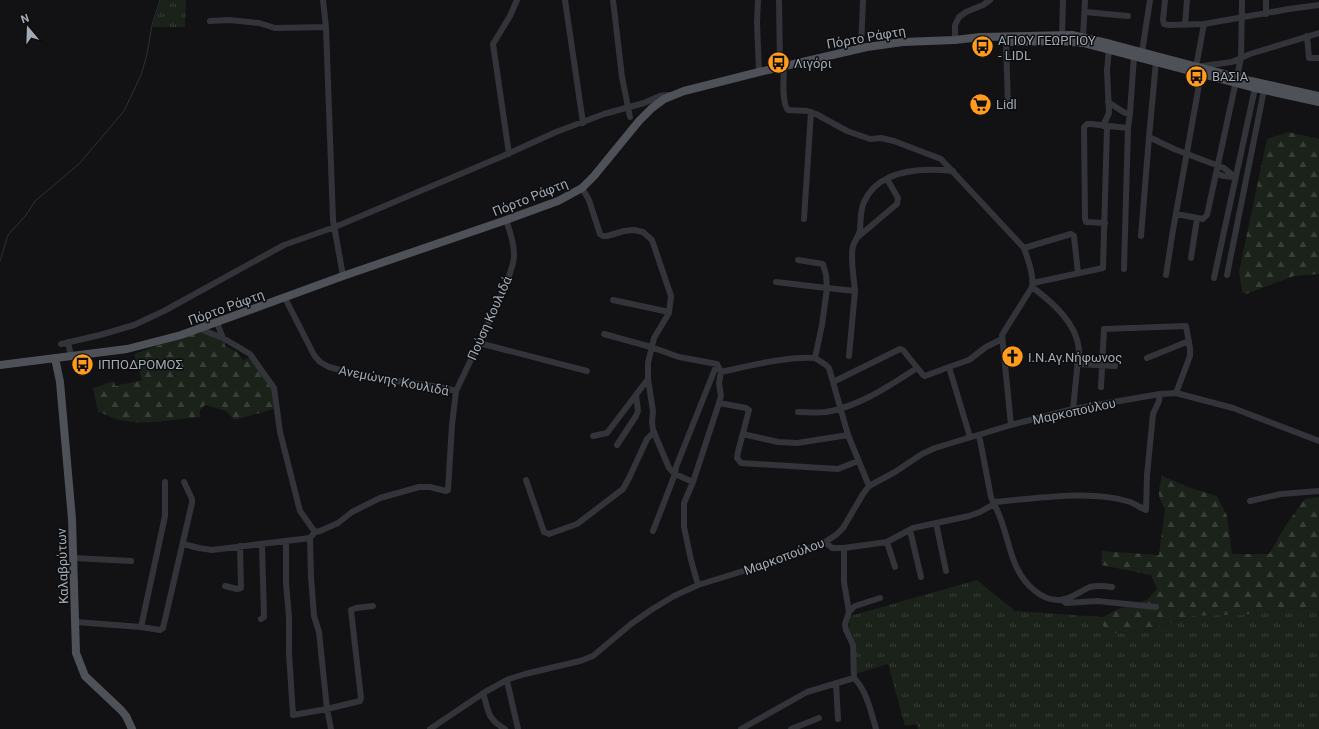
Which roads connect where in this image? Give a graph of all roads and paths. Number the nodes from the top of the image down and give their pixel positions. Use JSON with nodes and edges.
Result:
{"nodes":[{"id":1,"x":323,"y":0,"type":"edge"},
{"id":2,"x":518,"y":0,"type":"edge"},
{"id":3,"x":565,"y":0,"type":"edge"},
{"id":4,"x":613,"y":0,"type":"edge"},
{"id":5,"x":758,"y":0,"type":"edge"},
{"id":6,"x":779,"y":0,"type":"edge"},
{"id":7,"x":863,"y":0,"type":"edge"},
{"id":8,"x":990,"y":0,"type":"edge"},
{"id":9,"x":1062,"y":0,"type":"edge"},
{"id":10,"x":1085,"y":0,"type":"edge"},
{"id":11,"x":1150,"y":0,"type":"edge"},
{"id":12,"x":1165,"y":0,"type":"edge"},
{"id":13,"x":1187,"y":0,"type":"edge"},
{"id":14,"x":1242,"y":0,"type":"edge"},
{"id":15,"x":1266,"y":0,"type":"edge"},
{"id":16,"x":1319,"y":5,"type":"edge"},
{"id":17,"x":1085,"y":12,"type":"junction"},
{"id":18,"x":1266,"y":14,"type":"junction"},
{"id":19,"x":1128,"y":16,"type":"dead end"},
{"id":20,"x":1242,"y":17,"type":"junction"},
{"id":21,"x":210,"y":21,"type":"dead end"},
{"id":22,"x":1204,"y":24,"type":"junction"},
{"id":23,"x":1185,"y":25,"type":"junction"},
{"id":24,"x":326,"y":27,"type":"junction"},
{"id":25,"x":1319,"y":33,"type":"edge"},
{"id":26,"x":1062,"y":35,"type":"junction"},
{"id":27,"x":1307,"y":36,"type":"junction"},
{"id":28,"x":1083,"y":37,"type":"junction"},
{"id":29,"x":955,"y":40,"type":"junction"},
{"id":30,"x":1006,"y":42,"type":"junction"},
{"id":31,"x":861,"y":48,"type":"junction"},
{"id":32,"x":1109,"y":49,"type":"junction"},
{"id":33,"x":1142,"y":52,"type":"junction"},
{"id":34,"x":1134,"y":56,"type":"junction"},
{"id":35,"x":1241,"y":58,"type":"junction"},
{"id":36,"x":1319,"y":58,"type":"edge"},
{"id":37,"x":1156,"y":62,"type":"junction"},
{"id":38,"x":782,"y":66,"type":"junction"},
{"id":39,"x":1198,"y":70,"type":"junction"},
{"id":40,"x":759,"y":72,"type":"junction"},
{"id":41,"x":1236,"y":80,"type":"junction"},
{"id":42,"x":1259,"y":89,"type":"junction"},
{"id":43,"x":670,"y":96,"type":"junction"},
{"id":44,"x":1319,"y":96,"type":"edge"},
{"id":45,"x":1108,"y":102,"type":"junction"},
{"id":46,"x":1319,"y":102,"type":"edge"},
{"id":47,"x":644,"y":103,"type":"junction"},
{"id":48,"x":627,"y":107,"type":"junction"},
{"id":49,"x":1008,"y":107,"type":"dead end"},
{"id":50,"x":650,"y":110,"type":"junction"},
{"id":51,"x":811,"y":112,"type":"junction"},
{"id":52,"x":1130,"y":113,"type":"junction"},
{"id":53,"x":630,"y":117,"type":"dead end"},
{"id":54,"x":583,"y":122,"type":"junction"},
{"id":55,"x":1105,"y":126,"type":"junction"},
{"id":56,"x":1128,"y":128,"type":"junction"},
{"id":57,"x":1149,"y":137,"type":"junction"},
{"id":58,"x":509,"y":154,"type":"junction"},
{"id":59,"x":1187,"y":154,"type":"junction"},
{"id":60,"x":1218,"y":165,"type":"junction"},
{"id":61,"x":953,"y":171,"type":"junction"},
{"id":62,"x":1216,"y":173,"type":"junction"},
{"id":63,"x":1236,"y":177,"type":"junction"},
{"id":64,"x":887,"y":178,"type":"junction"},
{"id":65,"x":582,"y":188,"type":"junction"},
{"id":66,"x":1176,"y":214,"type":"junction"},
{"id":67,"x":804,"y":219,"type":"dead end"},
{"id":68,"x":1197,"y":219,"type":"junction"},
{"id":69,"x":506,"y":220,"type":"junction"},
{"id":70,"x":1105,"y":223,"type":"junction"},
{"id":71,"x":335,"y":227,"type":"junction"},
{"id":72,"x":1141,"y":236,"type":"dead end"},
{"id":73,"x":858,"y":237,"type":"junction"},
{"id":74,"x":1024,"y":248,"type":"junction"},
{"id":75,"x":1191,"y":258,"type":"dead end"},
{"id":76,"x":798,"y":260,"type":"dead end"},
{"id":77,"x":1124,"y":269,"type":"dead end"},
{"id":78,"x":1078,"y":273,"type":"junction"},
{"id":79,"x":1166,"y":275,"type":"dead end"},
{"id":80,"x":1227,"y":275,"type":"dead end"},
{"id":81,"x":343,"y":276,"type":"junction"},
{"id":82,"x":1214,"y":278,"type":"dead end"},
{"id":83,"x":776,"y":282,"type":"dead end"},
{"id":84,"x":1033,"y":285,"type":"junction"},
{"id":85,"x":827,"y":288,"type":"junction"},
{"id":86,"x":855,"y":291,"type":"junction"},
{"id":87,"x":285,"y":298,"type":"junction"},
{"id":88,"x":613,"y":300,"type":"dead end"},
{"id":89,"x":669,"y":312,"type":"junction"},
{"id":90,"x":217,"y":323,"type":"junction"},
{"id":91,"x":201,"y":329,"type":"junction"},
{"id":92,"x":604,"y":334,"type":"dead end"},
{"id":93,"x":181,"y":335,"type":"junction"},
{"id":94,"x":223,"y":338,"type":"junction"},
{"id":95,"x":1002,"y":339,"type":"junction"},
{"id":96,"x":1189,"y":341,"type":"junction"},
{"id":97,"x":479,"y":343,"type":"junction"},
{"id":98,"x":651,"y":347,"type":"junction"},
{"id":99,"x":71,"y":356,"type":"junction"},
{"id":100,"x":848,"y":356,"type":"dead end"},
{"id":101,"x":815,"y":358,"type":"junction"},
{"id":102,"x":1146,"y":358,"type":"dead end"},
{"id":103,"x":58,"y":360,"type":"junction"},
{"id":104,"x":717,"y":364,"type":"junction"},
{"id":105,"x":1077,"y":364,"type":"junction"},
{"id":106,"x":1102,"y":365,"type":"junction"},
{"id":107,"x":0,"y":366,"type":"edge"},
{"id":108,"x":1115,"y":366,"type":"dead end"},
{"id":109,"x":949,"y":367,"type":"junction"},
{"id":110,"x":917,"y":368,"type":"junction"},
{"id":111,"x":587,"y":371,"type":"dead end"},
{"id":112,"x":721,"y":372,"type":"junction"},
{"id":113,"x":648,"y":379,"type":"junction"},
{"id":114,"x":833,"y":382,"type":"junction"},
{"id":115,"x":1101,"y":387,"type":"dead end"},
{"id":116,"x":456,"y":391,"type":"junction"},
{"id":117,"x":1176,"y":393,"type":"junction"},
{"id":118,"x":1160,"y":394,"type":"junction"},
{"id":119,"x":636,"y":395,"type":"junction"},
{"id":120,"x":719,"y":403,"type":"junction"},
{"id":121,"x":840,"y":408,"type":"junction"},
{"id":122,"x":1073,"y":409,"type":"junction"},
{"id":123,"x":798,"y":412,"type":"dead end"},
{"id":124,"x":1011,"y":425,"type":"junction"},
{"id":125,"x":654,"y":432,"type":"junction"},
{"id":126,"x":742,"y":434,"type":"junction"},
{"id":127,"x":979,"y":435,"type":"junction"},
{"id":128,"x":593,"y":436,"type":"dead end"},
{"id":129,"x":848,"y":436,"type":"junction"},
{"id":130,"x":970,"y":437,"type":"junction"},
{"id":131,"x":1319,"y":441,"type":"edge"},
{"id":132,"x":617,"y":445,"type":"dead end"},
{"id":133,"x":858,"y":462,"type":"junction"},
{"id":134,"x":675,"y":474,"type":"junction"},
{"id":135,"x":526,"y":480,"type":"dead end"},
{"id":136,"x":166,"y":482,"type":"dead end"},
{"id":137,"x":184,"y":482,"type":"dead end"},
{"id":138,"x":693,"y":482,"type":"junction"},
{"id":139,"x":869,"y":486,"type":"junction"},
{"id":140,"x":1319,"y":491,"type":"edge"},
{"id":141,"x":1250,"y":501,"type":"dead end"},
{"id":142,"x":994,"y":503,"type":"junction"},
{"id":143,"x":936,"y":523,"type":"junction"},
{"id":144,"x":910,"y":530,"type":"junction"},
{"id":145,"x":653,"y":531,"type":"dead end"},
{"id":146,"x":315,"y":532,"type":"junction"},
{"id":147,"x":310,"y":538,"type":"junction"},
{"id":148,"x":286,"y":541,"type":"junction"},
{"id":149,"x":825,"y":542,"type":"junction"},
{"id":150,"x":887,"y":542,"type":"junction"},
{"id":151,"x":183,"y":544,"type":"junction"},
{"id":152,"x":262,"y":544,"type":"junction"},
{"id":153,"x":252,"y":545,"type":"junction"},
{"id":154,"x":240,"y":546,"type":"junction"},
{"id":155,"x":844,"y":548,"type":"junction"},
{"id":156,"x":262,"y":553,"type":"junction"},
{"id":157,"x":74,"y":558,"type":"junction"},
{"id":158,"x":131,"y":561,"type":"dead end"},
{"id":159,"x":895,"y":567,"type":"dead end"},
{"id":160,"x":946,"y":571,"type":"dead end"},
{"id":161,"x":921,"y":577,"type":"dead end"},
{"id":162,"x":698,"y":585,"type":"junction"},
{"id":163,"x":225,"y":586,"type":"dead end"},
{"id":164,"x":1112,"y":587,"type":"dead end"},
{"id":165,"x":880,"y":598,"type":"dead end"},
{"id":166,"x":1062,"y":600,"type":"junction"},
{"id":167,"x":374,"y":606,"type":"dead end"},
{"id":168,"x":1156,"y":607,"type":"dead end"},
{"id":169,"x":264,"y":608,"type":"dead end"},
{"id":170,"x":848,"y":612,"type":"junction"},
{"id":171,"x":76,"y":622,"type":"junction"},
{"id":172,"x":141,"y":627,"type":"junction"},
{"id":173,"x":854,"y":678,"type":"junction"},
{"id":174,"x":507,"y":681,"type":"junction"},
{"id":175,"x":836,"y":683,"type":"junction"},
{"id":176,"x":483,"y":693,"type":"junction"},
{"id":177,"x":327,"y":709,"type":"junction"},
{"id":178,"x":819,"y":718,"type":"dead end"},
{"id":179,"x":838,"y":719,"type":"dead end"},
{"id":180,"x":132,"y":729,"type":"edge"},
{"id":181,"x":331,"y":729,"type":"edge"},
{"id":182,"x":430,"y":729,"type":"edge"},
{"id":183,"x":505,"y":729,"type":"edge"},
{"id":184,"x":518,"y":729,"type":"edge"},
{"id":185,"x":741,"y":729,"type":"edge"},
{"id":186,"x":791,"y":729,"type":"edge"},
{"id":187,"x":876,"y":729,"type":"edge"}],
"edges":[{"from":1,"to":24,"type":"street"},
{"from":2,"to":58,"type":"street"},
{"from":3,"to":54,"type":"street"},
{"from":4,"to":48,"type":"street"},
{"from":5,"to":40,"type":"street"},
{"from":6,"to":38,"type":"street"},
{"from":7,"to":31,"type":"street"},
{"from":8,"to":29,"type":"street"},
{"from":9,"to":26,"type":"street"},
{"from":10,"to":17,"type":"street"},
{"from":11,"to":33,"type":"street"},
{"from":12,"to":23,"type":"street"},
{"from":13,"to":23,"type":"street"},
{"from":14,"to":20,"type":"street"},
{"from":15,"to":18,"type":"street"},
{"from":16,"to":18,"type":"street"},
{"from":17,"to":19,"type":"street"},
{"from":17,"to":28,"type":"street"},
{"from":18,"to":20,"type":"street"},
{"from":20,"to":22,"type":"street"},
{"from":20,"to":35,"type":"street"},
{"from":21,"to":24,"type":"street"},
{"from":22,"to":23,"type":"street"},
{"from":22,"to":39,"type":"street"},
{"from":24,"to":71,"type":"street"},
{"from":25,"to":27,"type":"street"},
{"from":26,"to":28,"type":"main road","name":"Πόρτο Ράφτη"},
{"from":26,"to":29,"type":"main road","name":"Πόρτο Ράφτη"},
{"from":27,"to":35,"type":"street"},
{"from":27,"to":36,"type":"street"},
{"from":28,"to":33,"type":"main road","name":"Πόρτο Ράφτη"},
{"from":29,"to":30,"type":"main road","name":"Πόρτο Ράφτη"},
{"from":29,"to":31,"type":"main road","name":"Πόρτο Ράφτη"},
{"from":30,"to":32,"type":"main road","name":"Πόρτο Ράφτη"},
{"from":30,"to":49,"type":"street"},
{"from":31,"to":38,"type":"main road","name":"Πόρτο Ράφτη"},
{"from":32,"to":34,"type":"main road","name":"Πόρτο Ράφτη"},
{"from":32,"to":45,"type":"street"},
{"from":33,"to":39,"type":"main road","name":"Πόρτο Ράφτη"},
{"from":34,"to":37,"type":"main road","name":"Πόρτο Ράφτη"},
{"from":34,"to":52,"type":"street"},
{"from":35,"to":39,"type":"street"},
{"from":35,"to":41,"type":"street"},
{"from":37,"to":39,"type":"main road","name":"Πόρτο Ράφτη"},
{"from":37,"to":57,"type":"street"},
{"from":38,"to":40,"type":"main road","name":"Πόρτο Ράφτη"},
{"from":38,"to":51,"type":"street"},
{"from":39,"to":41,"type":"main road","name":"Πόρτο Ράφτη"},
{"from":39,"to":59,"type":"street"},
{"from":40,"to":43,"type":"main road","name":"Πόρτο Ράφτη"},
{"from":41,"to":42,"type":"main road","name":"Πόρτο Ράφτη"},
{"from":41,"to":44,"type":"main road","name":"Πόρτο Ράφτη"},
{"from":41,"to":60,"type":"street"},
{"from":42,"to":46,"type":"main road","name":"Πόρτο Ράφτη"},
{"from":42,"to":63,"type":"street"},
{"from":42,"to":80,"type":"street"},
{"from":43,"to":47,"type":"street"},
{"from":43,"to":50,"type":"main road","name":"Πόρτο Ράφτη"},
{"from":45,"to":52,"type":"street"},
{"from":45,"to":55,"type":"street"},
{"from":47,"to":48,"type":"street"},
{"from":47,"to":50,"type":"street"},
{"from":48,"to":53,"type":"street"},
{"from":48,"to":54,"type":"street"},
{"from":50,"to":65,"type":"main road","name":"Πόρτο Ράφτη"},
{"from":51,"to":61,"type":"street"},
{"from":51,"to":67,"type":"street"},
{"from":52,"to":56,"type":"street"},
{"from":54,"to":58,"type":"street"},
{"from":55,"to":56,"type":"street"},
{"from":55,"to":70,"type":"street"},
{"from":55,"to":70,"type":"street"},
{"from":56,"to":77,"type":"street"},
{"from":57,"to":59,"type":"street"},
{"from":57,"to":72,"type":"street"},
{"from":58,"to":71,"type":"street"},
{"from":59,"to":60,"type":"street"},
{"from":59,"to":66,"type":"street"},
{"from":60,"to":62,"type":"street"},
{"from":60,"to":63,"type":"street"},
{"from":61,"to":64,"type":"street"},
{"from":61,"to":74,"type":"street"},
{"from":62,"to":63,"type":"street"},
{"from":62,"to":68,"type":"street"},
{"from":63,"to":82,"type":"street"},
{"from":64,"to":73,"type":"street"},
{"from":64,"to":73,"type":"street"},
{"from":65,"to":69,"type":"main road","name":"Πόρτο Ράφτη"},
{"from":65,"to":89,"type":"street"},
{"from":66,"to":68,"type":"street"},
{"from":66,"to":79,"type":"street"},
{"from":68,"to":75,"type":"street"},
{"from":69,"to":81,"type":"main road","name":"Πόρτο Ράφτη"},
{"from":69,"to":97,"type":"street","name":"Πούση Κουλιδά"},
{"from":70,"to":78,"type":"street"},
{"from":71,"to":81,"type":"street"},
{"from":71,"to":99,"type":"street"},
{"from":73,"to":86,"type":"street"},
{"from":74,"to":78,"type":"street"},
{"from":74,"to":84,"type":"street"},
{"from":76,"to":85,"type":"street"},
{"from":78,"to":84,"type":"street"},
{"from":81,"to":87,"type":"main road","name":"Πόρτο Ράφτη"},
{"from":83,"to":85,"type":"street"},
{"from":84,"to":95,"type":"street"},
{"from":84,"to":105,"type":"street"},
{"from":85,"to":86,"type":"street"},
{"from":85,"to":101,"type":"street"},
{"from":86,"to":100,"type":"street"},
{"from":87,"to":90,"type":"main road","name":"Πόρτο Ράφτη"},
{"from":87,"to":116,"type":"street","name":"Ανεμώνης Κουλιδά"},
{"from":88,"to":89,"type":"street"},
{"from":89,"to":98,"type":"street"},
{"from":90,"to":91,"type":"main road","name":"Πόρτο Ράφτη"},
{"from":90,"to":94,"type":"street"},
{"from":91,"to":93,"type":"main road","name":"Πόρτο Ράφτη"},
{"from":91,"to":94,"type":"street"},
{"from":92,"to":98,"type":"street"},
{"from":93,"to":99,"type":"main road","name":"Πόρτο Ράφτη"},
{"from":93,"to":103,"type":"main road","name":"Πόρτο Ράφτη"},
{"from":94,"to":146,"type":"street"},
{"from":95,"to":109,"type":"street"},
{"from":95,"to":124,"type":"street"},
{"from":96,"to":102,"type":"street"},
{"from":96,"to":106,"type":"street"},
{"from":96,"to":117,"type":"street"},
{"from":97,"to":111,"type":"street"},
{"from":97,"to":116,"type":"street","name":"Πούση Κουλιδά"},
{"from":98,"to":104,"type":"street"},
{"from":98,"to":113,"type":"street"},
{"from":99,"to":103,"type":"main road","name":"Πόρτο Ράφτη"},
{"from":101,"to":112,"type":"street"},
{"from":101,"to":114,"type":"street"},
{"from":103,"to":107,"type":"main road","name":"Πόρτο Ράφτη"},
{"from":103,"to":157,"type":"main road","name":"Καλαβρύτων"},
{"from":104,"to":112,"type":"street"},
{"from":104,"to":134,"type":"street"},
{"from":105,"to":106,"type":"street"},
{"from":105,"to":122,"type":"street"},
{"from":106,"to":108,"type":"street"},
{"from":106,"to":115,"type":"street"},
{"from":109,"to":110,"type":"street"},
{"from":109,"to":130,"type":"street"},
{"from":110,"to":114,"type":"street"},
{"from":110,"to":121,"type":"street"},
{"from":112,"to":120,"type":"street"},
{"from":113,"to":119,"type":"street"},
{"from":113,"to":125,"type":"street"},
{"from":114,"to":121,"type":"street"},
{"from":116,"to":146,"type":"street","name":"Ανεμώνης Κουλιδά"},
{"from":117,"to":118,"type":"street","name":"Μαρκοπούλου"},
{"from":117,"to":131,"type":"street","name":"Μαρκοπούλου"},
{"from":118,"to":122,"type":"street","name":"Μαρκοπούλου"},
{"from":118,"to":142,"type":"street"},
{"from":119,"to":128,"type":"street"},
{"from":119,"to":132,"type":"street"},
{"from":120,"to":126,"type":"street"},
{"from":120,"to":138,"type":"street"},
{"from":121,"to":123,"type":"street"},
{"from":121,"to":129,"type":"street"},
{"from":122,"to":124,"type":"street","name":"Μαρκοπούλου"},
{"from":124,"to":127,"type":"street","name":"Μαρκοπούλου"},
{"from":125,"to":134,"type":"street"},
{"from":125,"to":135,"type":"street"},
{"from":126,"to":129,"type":"street"},
{"from":126,"to":133,"type":"street"},
{"from":127,"to":130,"type":"street","name":"Μαρκοπούλου"},
{"from":127,"to":142,"type":"street"},
{"from":129,"to":133,"type":"street"},
{"from":130,"to":139,"type":"street","name":"Μαρκοπούλου"},
{"from":133,"to":139,"type":"street"},
{"from":134,"to":138,"type":"street"},
{"from":134,"to":145,"type":"street"},
{"from":136,"to":172,"type":"street"},
{"from":137,"to":151,"type":"street"},
{"from":138,"to":162,"type":"street"},
{"from":139,"to":149,"type":"street","name":"Μαρκοπούλου"},
{"from":140,"to":141,"type":"street"},
{"from":142,"to":143,"type":"street"},
{"from":142,"to":166,"type":"street"},
{"from":143,"to":144,"type":"street"},
{"from":143,"to":160,"type":"street"},
{"from":144,"to":150,"type":"street"},
{"from":144,"to":161,"type":"street"},
{"from":146,"to":147,"type":"street"},
{"from":147,"to":148,"type":"street"},
{"from":147,"to":177,"type":"street"},
{"from":148,"to":152,"type":"street"},
{"from":148,"to":177,"type":"street"},
{"from":149,"to":155,"type":"street"},
{"from":149,"to":162,"type":"street","name":"Μαρκοπούλου"},
{"from":150,"to":155,"type":"street"},
{"from":150,"to":159,"type":"street"},
{"from":151,"to":154,"type":"street"},
{"from":151,"to":172,"type":"street"},
{"from":152,"to":153,"type":"street"},
{"from":152,"to":156,"type":"street"},
{"from":153,"to":154,"type":"street"},
{"from":153,"to":156,"type":"street"},
{"from":154,"to":163,"type":"street"},
{"from":155,"to":170,"type":"street"},
{"from":156,"to":169,"type":"street"},
{"from":157,"to":158,"type":"street"},
{"from":157,"to":171,"type":"main road","name":"Καλαβρύτων"},
{"from":162,"to":174,"type":"street","name":"Μαρκοπούλου"},
{"from":164,"to":166,"type":"street"},
{"from":165,"to":170,"type":"street"},
{"from":166,"to":168,"type":"street"},
{"from":167,"to":177,"type":"street"},
{"from":170,"to":173,"type":"street"},
{"from":171,"to":172,"type":"street"},
{"from":171,"to":180,"type":"main road","name":"Καλαβρύτων"},
{"from":173,"to":175,"type":"street"},
{"from":173,"to":187,"type":"street"},
{"from":174,"to":176,"type":"street","name":"Μαρκοπούλου"},
{"from":174,"to":184,"type":"street"},
{"from":175,"to":179,"type":"street"},
{"from":175,"to":185,"type":"street"},
{"from":176,"to":182,"type":"street","name":"Μαρκοπούλου"},
{"from":176,"to":183,"type":"street"},
{"from":177,"to":181,"type":"street"},
{"from":178,"to":186,"type":"street"}]}
